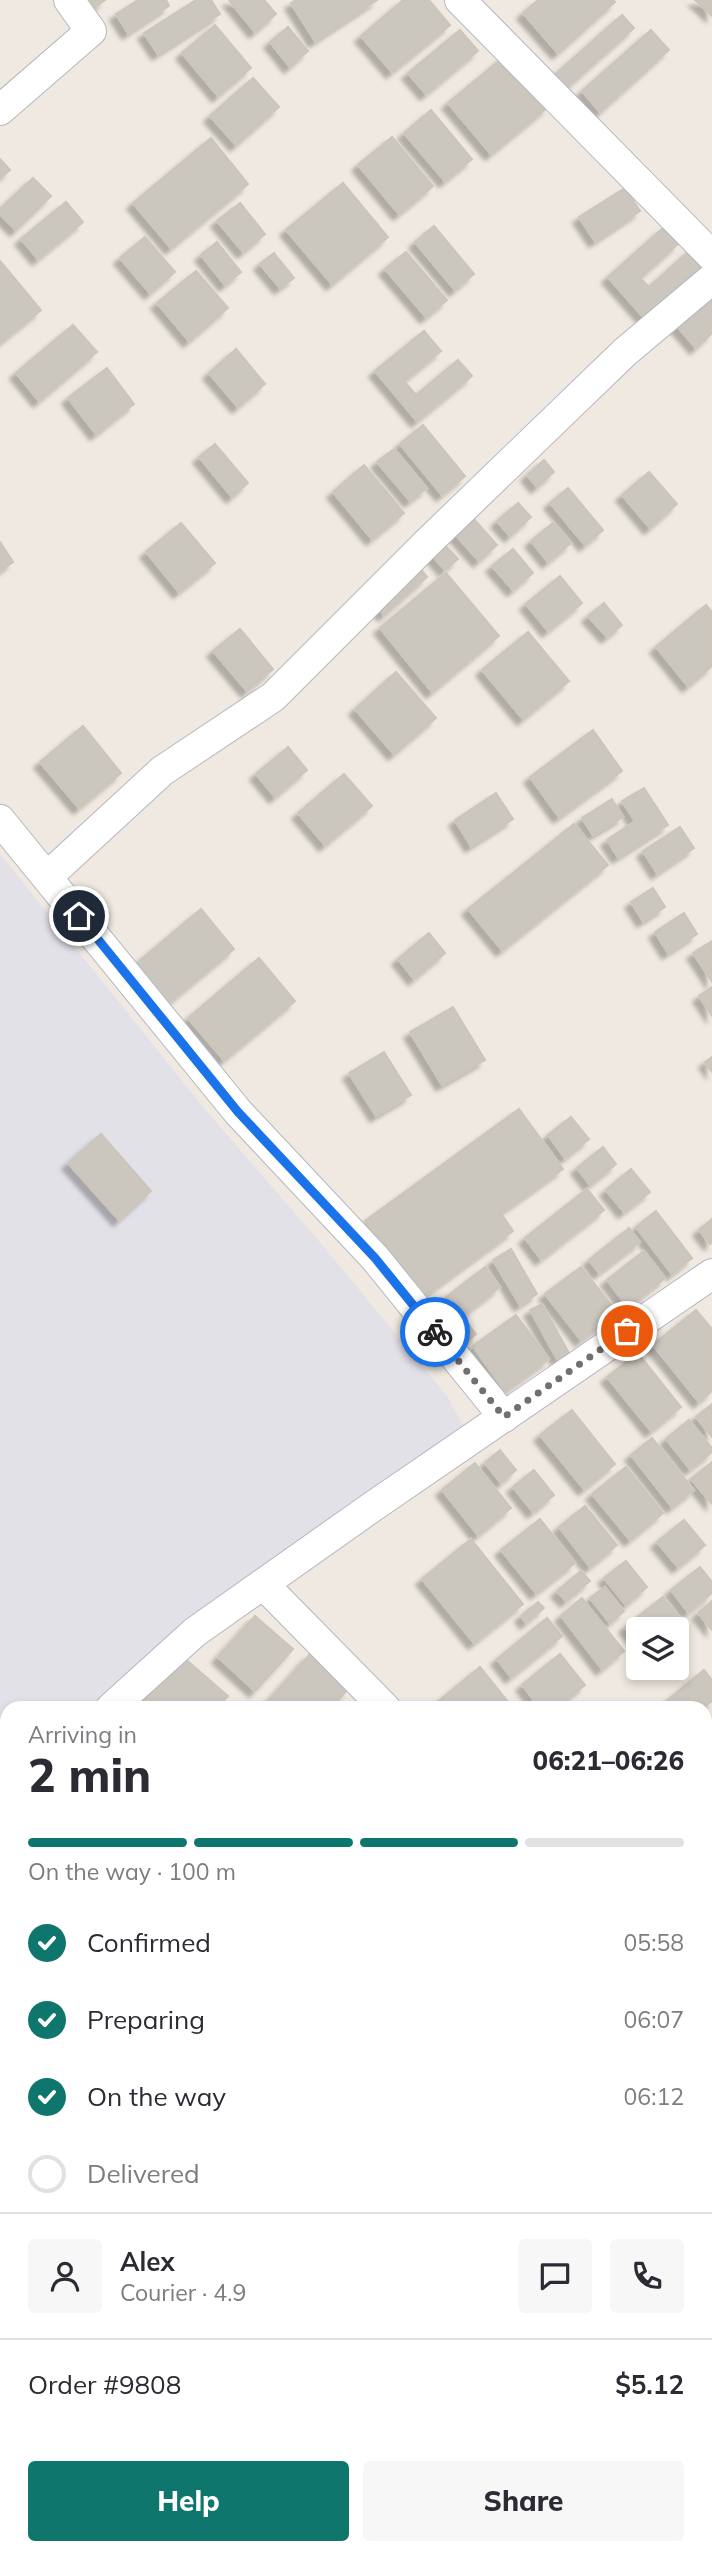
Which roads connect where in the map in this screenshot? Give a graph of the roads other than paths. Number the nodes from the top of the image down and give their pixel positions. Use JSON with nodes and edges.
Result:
{"nodes":[{"id":1,"x":69,"y":0,"type":"edge"},
{"id":2,"x":460,"y":0,"type":"edge"},
{"id":3,"x":0,"y":110,"type":"edge"},
{"id":4,"x":712,"y":256,"type":"edge"},
{"id":5,"x":712,"y":279,"type":"edge"},
{"id":6,"x":0,"y":820,"type":"edge"},
{"id":7,"x":47,"y":877,"type":"junction"},
{"id":8,"x":712,"y":1274,"type":"edge"},
{"id":9,"x":504,"y":1417,"type":"junction"},
{"id":10,"x":263,"y":1584,"type":"junction"},
{"id":11,"x":119,"y":1701,"type":"edge"},
{"id":12,"x":366,"y":1701,"type":"edge"}],
"edges":[{"from":1,"to":3,"type":"street"},
{"from":2,"to":4,"type":"street"},
{"from":5,"to":7,"type":"street"},
{"from":6,"to":7,"type":"street"},
{"from":7,"to":9,"type":"street"},
{"from":8,"to":9,"type":"street"},
{"from":9,"to":10,"type":"street"},
{"from":10,"to":11,"type":"street"},
{"from":10,"to":12,"type":"street"}]}
